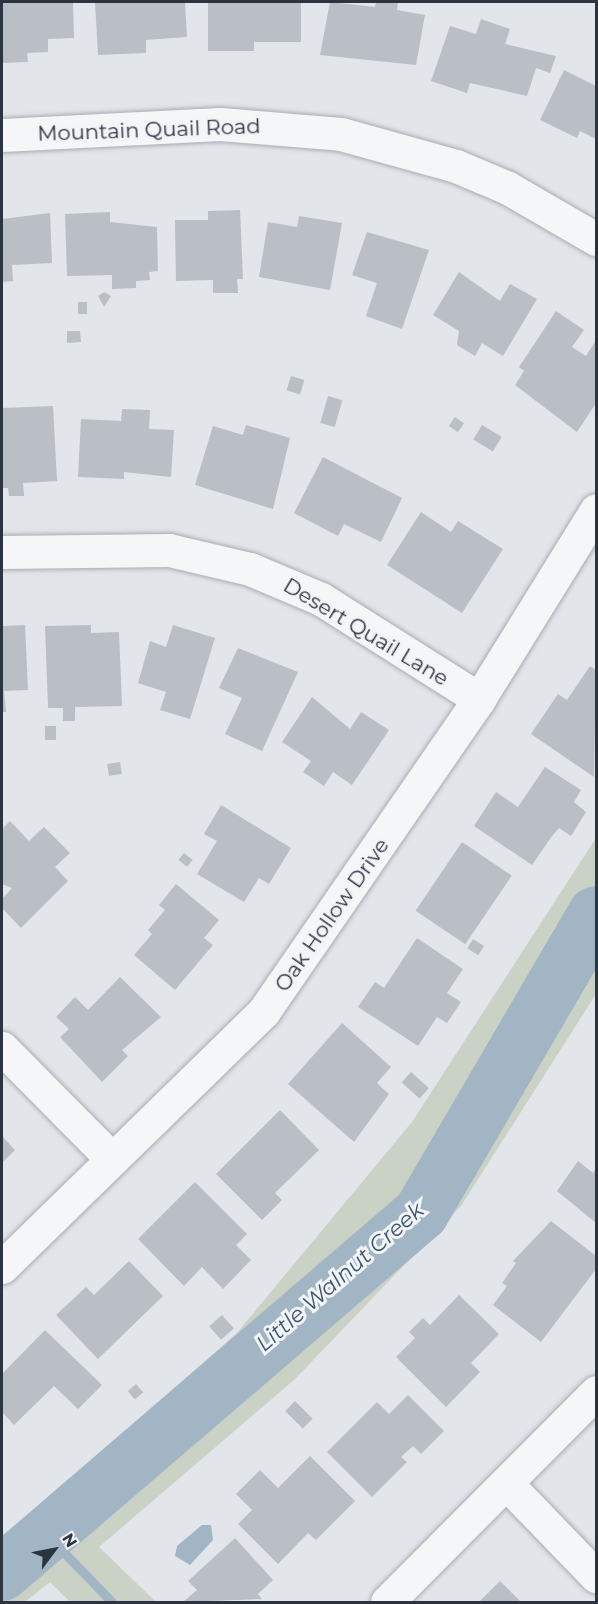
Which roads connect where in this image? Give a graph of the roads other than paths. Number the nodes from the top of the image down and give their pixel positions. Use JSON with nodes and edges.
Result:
{"nodes":[{"id":1,"x":2,"y":135,"type":"edge"},
{"id":2,"x":597,"y":239,"type":"edge"},
{"id":3,"x":597,"y":510,"type":"edge"},
{"id":4,"x":2,"y":552,"type":"edge"},
{"id":5,"x":479,"y":699,"type":"junction"},
{"id":6,"x":2,"y":1048,"type":"edge"},
{"id":7,"x":112,"y":1159,"type":"junction"},
{"id":8,"x":2,"y":1267,"type":"edge"},
{"id":9,"x":597,"y":1392,"type":"edge"},
{"id":10,"x":508,"y":1485,"type":"junction"},
{"id":11,"x":597,"y":1576,"type":"edge"},
{"id":12,"x":387,"y":1602,"type":"edge"}],
"edges":[{"from":1,"to":2,"type":"street","name":"Mountain Quail Road"},
{"from":3,"to":5,"type":"street","name":"Oak Hollow Drive"},
{"from":4,"to":5,"type":"street","name":"Desert Quail Lane"},
{"from":5,"to":7,"type":"street","name":"Oak Hollow Drive"},
{"from":6,"to":7,"type":"street"},
{"from":7,"to":8,"type":"street","name":"Oak Hollow Drive"},
{"from":9,"to":10,"type":"street"},
{"from":10,"to":11,"type":"street"},
{"from":10,"to":12,"type":"street"}]}
